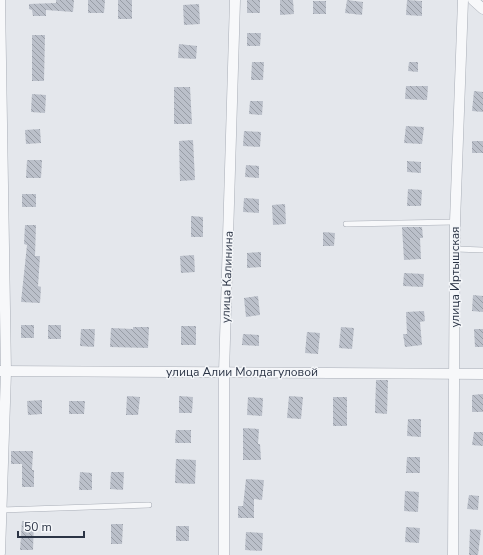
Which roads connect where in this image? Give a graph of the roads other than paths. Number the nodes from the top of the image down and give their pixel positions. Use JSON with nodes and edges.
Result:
{"nodes":[{"id":1,"x":0,"y":0,"type":"edge"},
{"id":2,"x":235,"y":0,"type":"edge"},
{"id":3,"x":463,"y":0,"type":"edge"},
{"id":4,"x":473,"y":0,"type":"edge"},
{"id":5,"x":483,"y":8,"type":"edge"},
{"id":6,"x":455,"y":222,"type":"junction"},
{"id":7,"x":346,"y":224,"type":"dead end"},
{"id":8,"x":456,"y":249,"type":"junction"},
{"id":9,"x":483,"y":250,"type":"edge"},
{"id":10,"x":3,"y":372,"type":"edge"},
{"id":11,"x":224,"y":372,"type":"junction"},
{"id":12,"x":455,"y":372,"type":"junction"},
{"id":13,"x":483,"y":374,"type":"edge"},
{"id":14,"x":149,"y":505,"type":"dead end"},
{"id":15,"x":0,"y":510,"type":"edge"},
{"id":16,"x":0,"y":554,"type":"edge"},
{"id":17,"x":224,"y":555,"type":"edge"},
{"id":18,"x":453,"y":555,"type":"edge"}],
"edges":[{"from":1,"to":10,"type":"street"},
{"from":2,"to":11,"type":"street","name":"улица Калинина"},
{"from":3,"to":6,"type":"street","name":"улица Иртышская"},
{"from":4,"to":5,"type":"street"},
{"from":6,"to":7,"type":"lane"},
{"from":6,"to":8,"type":"street","name":"улица Иртышская"},
{"from":8,"to":9,"type":"lane"},
{"from":8,"to":12,"type":"street","name":"улица Иртышская"},
{"from":10,"to":11,"type":"street","name":"улица Алии Молдагуловой"},
{"from":10,"to":15,"type":"street"},
{"from":11,"to":12,"type":"street","name":"улица Алии Молдагуловой"},
{"from":11,"to":17,"type":"street","name":"улица Калинина"},
{"from":12,"to":13,"type":"street","name":"улица Алии Молдагуловой"},
{"from":12,"to":18,"type":"street","name":"улица Иртышская"},
{"from":14,"to":15,"type":"lane"},
{"from":15,"to":16,"type":"street"}]}
